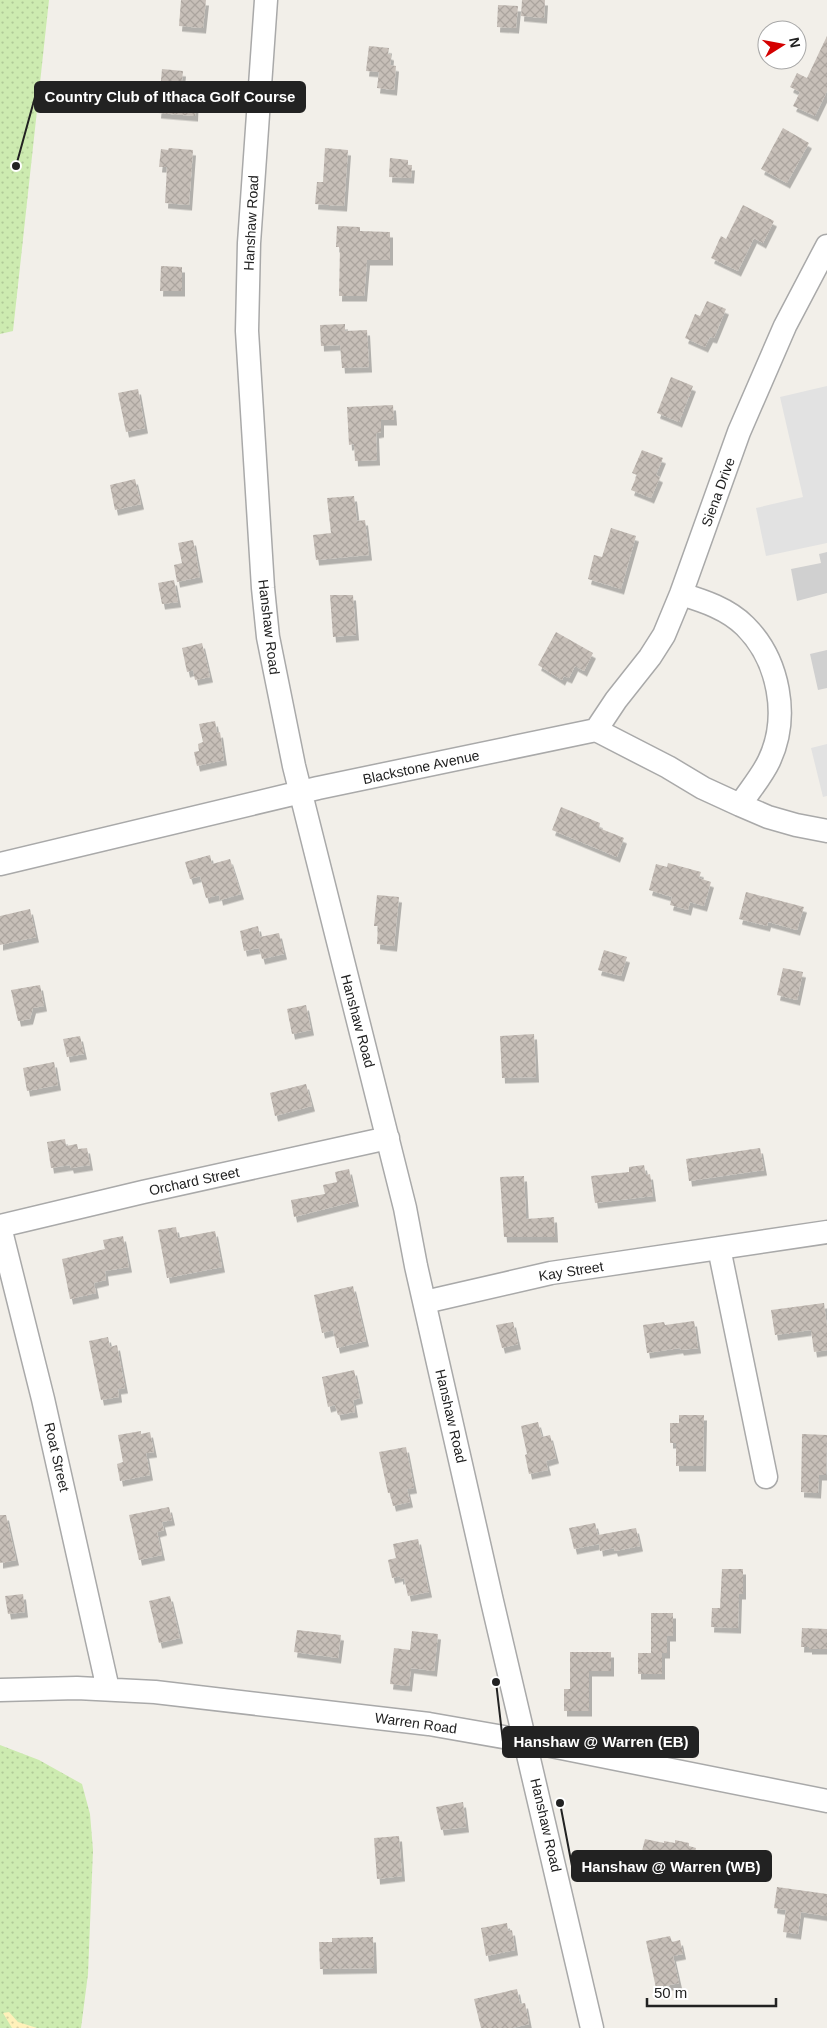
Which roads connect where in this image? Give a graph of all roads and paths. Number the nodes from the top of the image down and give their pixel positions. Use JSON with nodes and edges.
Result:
{"nodes":[{"id":1,"x":266,"y":0,"type":"edge"},
{"id":2,"x":827,"y":246,"type":"edge"},
{"id":3,"x":682,"y":594,"type":"junction"},
{"id":4,"x":596,"y":730,"type":"junction"},
{"id":5,"x":301,"y":792,"type":"junction"},
{"id":6,"x":740,"y":805,"type":"junction"},
{"id":7,"x":827,"y":831,"type":"edge"},
{"id":8,"x":0,"y":864,"type":"edge"},
{"id":9,"x":388,"y":1138,"type":"junction"},
{"id":10,"x":0,"y":1227,"type":"edge"},
{"id":11,"x":827,"y":1232,"type":"edge"},
{"id":12,"x":719,"y":1248,"type":"junction"},
{"id":13,"x":425,"y":1302,"type":"junction"},
{"id":14,"x":766,"y":1477,"type":"dead end"},
{"id":15,"x":108,"y":1689,"type":"junction"},
{"id":16,"x":0,"y":1690,"type":"edge"},
{"id":17,"x":526,"y":1741,"type":"junction"},
{"id":18,"x":827,"y":1802,"type":"edge"},
{"id":19,"x":592,"y":2028,"type":"edge"}],
"edges":[{"from":1,"to":5,"type":"street","name":"Hanshaw Road"},
{"from":2,"to":3,"type":"street","name":"Siena Drive"},
{"from":3,"to":4,"type":"street","name":"Siena Drive"},
{"from":3,"to":6,"type":"street"},
{"from":4,"to":5,"type":"street","name":"Blackstone Avenue"},
{"from":4,"to":6,"type":"street"},
{"from":5,"to":8,"type":"street","name":"Blackstone Avenue"},
{"from":5,"to":9,"type":"street","name":"Hanshaw Road"},
{"from":6,"to":7,"type":"street"},
{"from":9,"to":10,"type":"street","name":"Orchard Street"},
{"from":9,"to":13,"type":"street","name":"Hanshaw Road"},
{"from":10,"to":15,"type":"street","name":"Roat Street"},
{"from":11,"to":12,"type":"street","name":"Kay Street"},
{"from":12,"to":13,"type":"street","name":"Kay Street"},
{"from":12,"to":14,"type":"street"},
{"from":13,"to":17,"type":"street","name":"Hanshaw Road"},
{"from":15,"to":16,"type":"street","name":"Warren Road"},
{"from":15,"to":17,"type":"street","name":"Warren Road"},
{"from":17,"to":18,"type":"street","name":"Warren Road"},
{"from":17,"to":19,"type":"street","name":"Hanshaw Road"}]}
